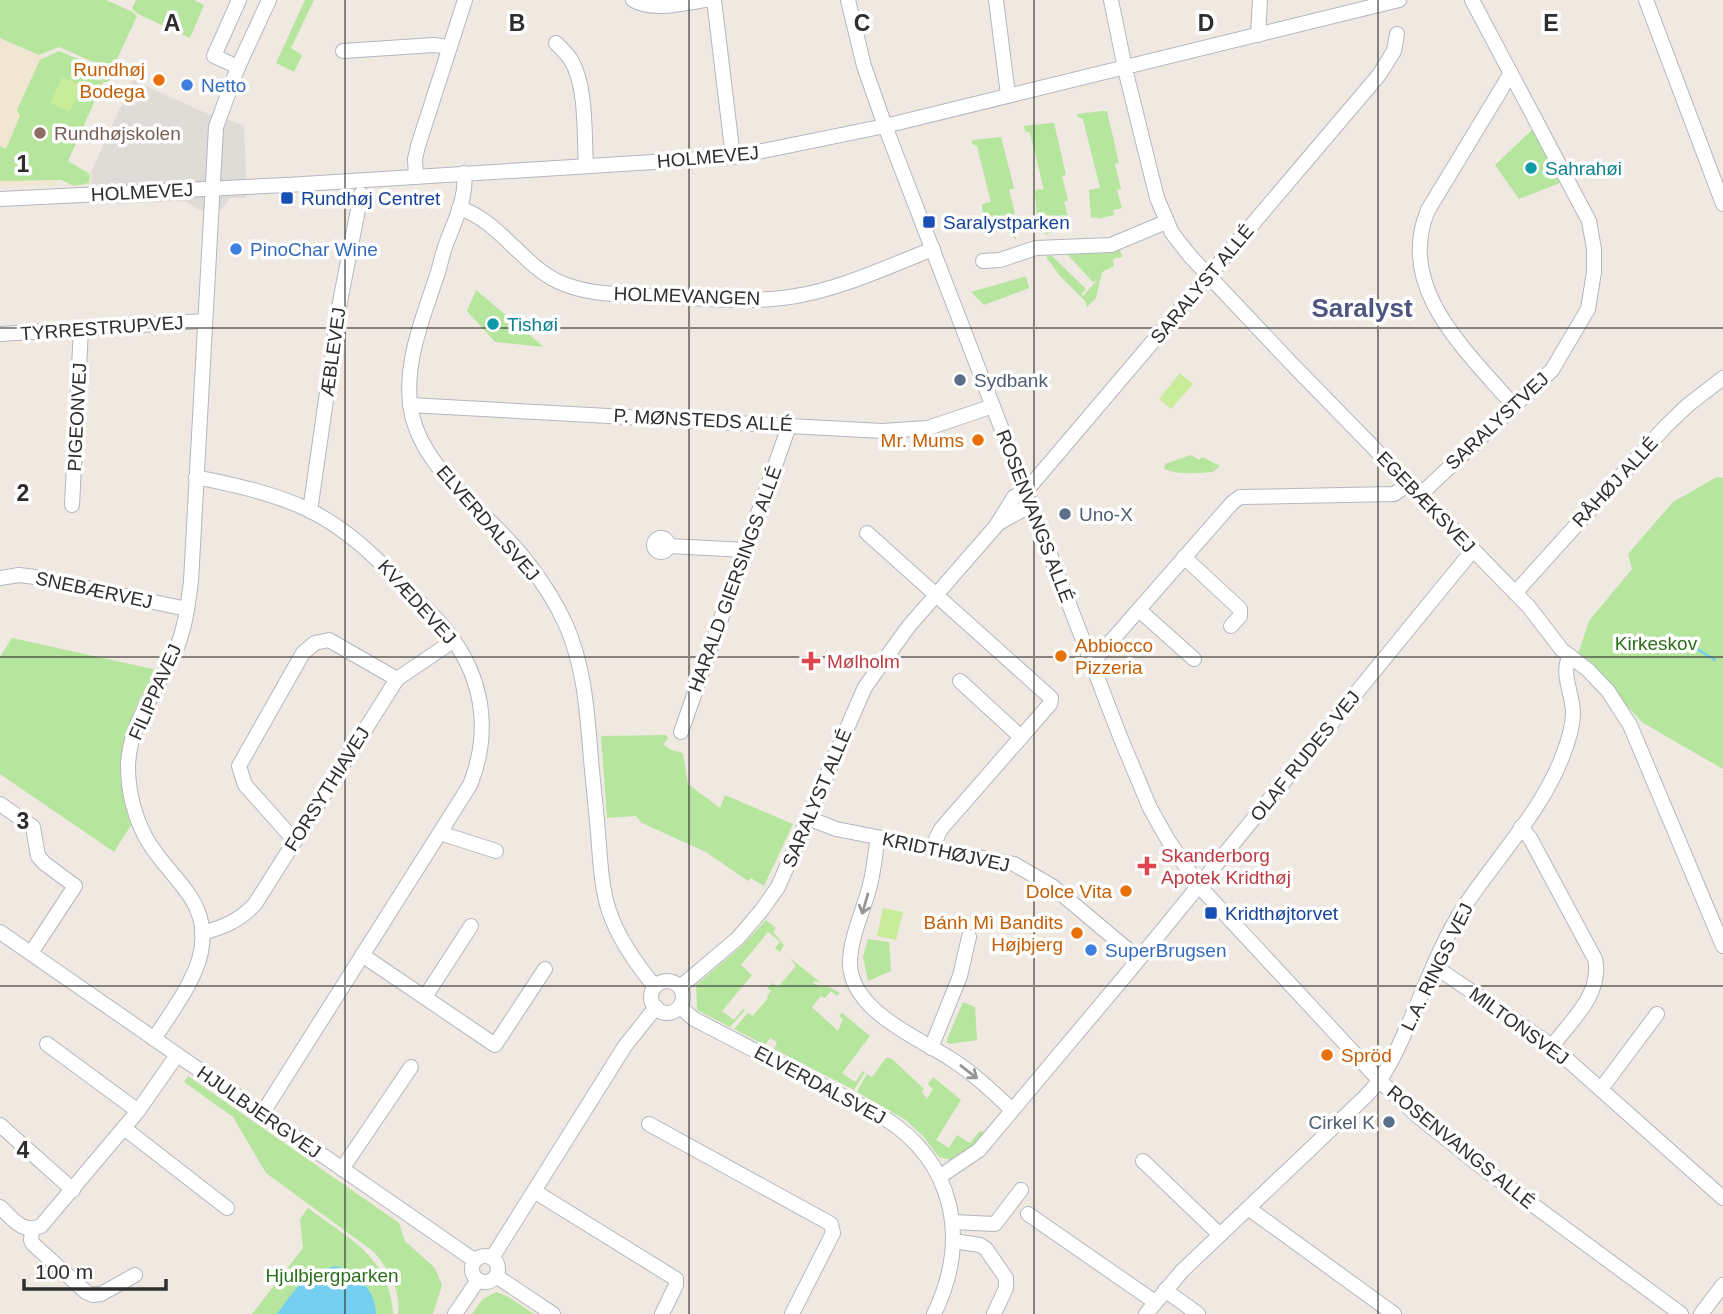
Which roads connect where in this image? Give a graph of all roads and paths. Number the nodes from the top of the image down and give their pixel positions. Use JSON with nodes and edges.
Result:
{"nodes":[{"id":1,"x":239,"y":0,"type":"edge"},
{"id":2,"x":269,"y":0,"type":"edge"},
{"id":3,"x":465,"y":0,"type":"edge"},
{"id":4,"x":633,"y":0,"type":"edge"},
{"id":5,"x":706,"y":0,"type":"edge"},
{"id":6,"x":714,"y":0,"type":"edge"},
{"id":7,"x":848,"y":0,"type":"edge"},
{"id":8,"x":996,"y":0,"type":"edge"},
{"id":9,"x":1111,"y":0,"type":"edge"},
{"id":10,"x":1259,"y":0,"type":"edge"},
{"id":11,"x":1399,"y":0,"type":"edge"},
{"id":12,"x":1472,"y":0,"type":"edge"},
{"id":13,"x":1646,"y":0,"type":"edge"},
{"id":14,"x":1397,"y":34,"type":"dead end"},
{"id":15,"x":1258,"y":35,"type":"junction"},
{"id":16,"x":556,"y":43,"type":"dead end"},
{"id":17,"x":450,"y":47,"type":"junction"},
{"id":18,"x":344,"y":51,"type":"dead end"},
{"id":19,"x":239,"y":67,"type":"junction"},
{"id":20,"x":1125,"y":67,"type":"junction"},
{"id":21,"x":1511,"y":73,"type":"junction"},
{"id":22,"x":1008,"y":95,"type":"junction"},
{"id":23,"x":885,"y":126,"type":"junction"},
{"id":24,"x":733,"y":157,"type":"junction"},
{"id":25,"x":586,"y":166,"type":"junction"},
{"id":26,"x":464,"y":173,"type":"junction"},
{"id":27,"x":416,"y":177,"type":"junction"},
{"id":28,"x":211,"y":188,"type":"junction"},
{"id":29,"x":361,"y":194,"type":"dead end"},
{"id":30,"x":0,"y":200,"type":"edge"},
{"id":31,"x":1723,"y":204,"type":"edge"},
{"id":32,"x":459,"y":208,"type":"junction"},
{"id":33,"x":1166,"y":222,"type":"junction"},
{"id":34,"x":933,"y":249,"type":"junction"},
{"id":35,"x":983,"y":261,"type":"dead end"},
{"id":36,"x":1209,"y":276,"type":"junction"},
{"id":37,"x":204,"y":321,"type":"junction"},
{"id":38,"x":81,"y":329,"type":"junction"},
{"id":39,"x":0,"y":334,"type":"edge"},
{"id":40,"x":1723,"y":379,"type":"edge"},
{"id":41,"x":410,"y":405,"type":"junction"},
{"id":42,"x":1513,"y":405,"type":"junction"},
{"id":43,"x":993,"y":406,"type":"junction"},
{"id":44,"x":789,"y":426,"type":"junction"},
{"id":45,"x":196,"y":477,"type":"junction"},
{"id":46,"x":1414,"y":490,"type":"junction"},
{"id":47,"x":1028,"y":498,"type":"junction"},
{"id":48,"x":72,"y":505,"type":"dead end"},
{"id":49,"x":310,"y":511,"type":"junction"},
{"id":50,"x":867,"y":533,"type":"dead end"},
{"id":51,"x":668,"y":546,"type":"dead end"},
{"id":52,"x":745,"y":550,"type":"junction"},
{"id":53,"x":1473,"y":550,"type":"junction"},
{"id":54,"x":1184,"y":557,"type":"junction"},
{"id":55,"x":0,"y":578,"type":"edge"},
{"id":56,"x":1515,"y":593,"type":"junction"},
{"id":57,"x":938,"y":595,"type":"junction"},
{"id":58,"x":187,"y":609,"type":"junction"},
{"id":59,"x":1139,"y":610,"type":"junction"},
{"id":60,"x":1231,"y":626,"type":"dead end"},
{"id":61,"x":453,"y":641,"type":"junction"},
{"id":62,"x":1570,"y":656,"type":"junction"},
{"id":63,"x":1195,"y":659,"type":"dead end"},
{"id":64,"x":1092,"y":663,"type":"junction"},
{"id":65,"x":397,"y":680,"type":"junction"},
{"id":66,"x":960,"y":681,"type":"dead end"},
{"id":67,"x":681,"y":732,"type":"dead end"},
{"id":68,"x":1021,"y":737,"type":"junction"},
{"id":69,"x":0,"y":804,"type":"edge"},
{"id":70,"x":808,"y":818,"type":"junction"},
{"id":71,"x":1521,"y":827,"type":"junction"},
{"id":72,"x":440,"y":833,"type":"junction"},
{"id":73,"x":878,"y":838,"type":"junction"},
{"id":74,"x":295,"y":841,"type":"junction"},
{"id":75,"x":938,"y":849,"type":"junction"},
{"id":76,"x":496,"y":850,"type":"dead end"},
{"id":77,"x":1199,"y":886,"type":"junction"},
{"id":78,"x":1718,"y":924,"type":"edge"},
{"id":79,"x":471,"y":926,"type":"dead end"},
{"id":80,"x":0,"y":932,"type":"edge"},
{"id":81,"x":202,"y":933,"type":"junction"},
{"id":82,"x":969,"y":937,"type":"dead end"},
{"id":83,"x":1723,"y":946,"type":"edge"},
{"id":84,"x":31,"y":953,"type":"junction"},
{"id":85,"x":362,"y":955,"type":"junction"},
{"id":86,"x":1139,"y":959,"type":"junction"},
{"id":87,"x":1434,"y":966,"type":"junction"},
{"id":88,"x":545,"y":969,"type":"dead end"},
{"id":89,"x":655,"y":987,"type":"junction"},
{"id":90,"x":680,"y":987,"type":"junction"},
{"id":91,"x":425,"y":997,"type":"junction"},
{"id":92,"x":656,"y":1007,"type":"junction"},
{"id":93,"x":680,"y":1007,"type":"junction"},
{"id":94,"x":1657,"y":1014,"type":"dead end"},
{"id":95,"x":154,"y":1039,"type":"junction"},
{"id":96,"x":47,"y":1044,"type":"dead end"},
{"id":97,"x":1552,"y":1046,"type":"junction"},
{"id":98,"x":931,"y":1048,"type":"junction"},
{"id":99,"x":177,"y":1055,"type":"junction"},
{"id":100,"x":411,"y":1067,"type":"dead end"},
{"id":101,"x":1380,"y":1081,"type":"junction"},
{"id":102,"x":1601,"y":1089,"type":"junction"},
{"id":103,"x":1012,"y":1110,"type":"junction"},
{"id":104,"x":138,"y":1111,"type":"junction"},
{"id":105,"x":262,"y":1114,"type":"junction"},
{"id":106,"x":649,"y":1124,"type":"dead end"},
{"id":107,"x":0,"y":1125,"type":"edge"},
{"id":108,"x":124,"y":1128,"type":"junction"},
{"id":109,"x":1143,"y":1161,"type":"dead end"},
{"id":110,"x":342,"y":1169,"type":"junction"},
{"id":111,"x":939,"y":1177,"type":"junction"},
{"id":112,"x":73,"y":1190,"type":"junction"},
{"id":113,"x":1021,"y":1190,"type":"dead end"},
{"id":114,"x":534,"y":1191,"type":"junction"},
{"id":115,"x":1723,"y":1198,"type":"edge"},
{"id":116,"x":0,"y":1207,"type":"edge"},
{"id":117,"x":227,"y":1208,"type":"dead end"},
{"id":118,"x":1248,"y":1208,"type":"junction"},
{"id":119,"x":1028,"y":1214,"type":"dead end"},
{"id":120,"x":953,"y":1223,"type":"junction"},
{"id":121,"x":32,"y":1230,"type":"junction"},
{"id":122,"x":1220,"y":1235,"type":"junction"},
{"id":123,"x":954,"y":1241,"type":"junction"},
{"id":124,"x":492,"y":1258,"type":"junction"},
{"id":125,"x":474,"y":1260,"type":"junction"},
{"id":126,"x":135,"y":1275,"type":"dead end"},
{"id":127,"x":496,"y":1276,"type":"junction"},
{"id":128,"x":478,"y":1280,"type":"junction"},
{"id":129,"x":1723,"y":1285,"type":"edge"},
{"id":130,"x":1165,"y":1290,"type":"junction"},
{"id":131,"x":1151,"y":1308,"type":"edge"},
{"id":132,"x":456,"y":1314,"type":"edge"},
{"id":133,"x":554,"y":1314,"type":"edge"},
{"id":134,"x":662,"y":1314,"type":"edge"},
{"id":135,"x":792,"y":1314,"type":"edge"},
{"id":136,"x":934,"y":1314,"type":"edge"},
{"id":137,"x":994,"y":1314,"type":"edge"},
{"id":138,"x":1198,"y":1314,"type":"edge"},
{"id":139,"x":1394,"y":1314,"type":"edge"},
{"id":140,"x":1681,"y":1314,"type":"edge"},
{"id":141,"x":1701,"y":1314,"type":"edge"}],
"edges":[{"from":1,"to":19,"type":"street"},
{"from":2,"to":19,"type":"street","name":"FILIPPAVEJ"},
{"from":3,"to":17,"type":"street"},
{"from":4,"to":5,"type":"street"},
{"from":6,"to":24,"type":"street"},
{"from":7,"to":23,"type":"street","name":"ROSENVANGS ALLÉ"},
{"from":8,"to":22,"type":"street"},
{"from":9,"to":20,"type":"street","name":"EGEBÆKSVEJ"},
{"from":10,"to":15,"type":"street"},
{"from":11,"to":15,"type":"street","name":"HOLMEVEJ"},
{"from":12,"to":21,"type":"street","name":"SARALYSTVEJ"},
{"from":13,"to":31,"type":"street"},
{"from":14,"to":36,"type":"street","name":"SARALYST ALLÉ"},
{"from":15,"to":20,"type":"street","name":"HOLMEVEJ"},
{"from":16,"to":25,"type":"street"},
{"from":17,"to":18,"type":"street"},
{"from":17,"to":27,"type":"street"},
{"from":19,"to":28,"type":"street","name":"FILIPPAVEJ"},
{"from":20,"to":22,"type":"street","name":"HOLMEVEJ"},
{"from":20,"to":33,"type":"street","name":"EGEBÆKSVEJ"},
{"from":21,"to":42,"type":"street","name":"SARALYSTVEJ"},
{"from":21,"to":42,"type":"street"},
{"from":22,"to":23,"type":"street","name":"HOLMEVEJ"},
{"from":23,"to":24,"type":"street","name":"HOLMEVEJ"},
{"from":23,"to":34,"type":"street","name":"ROSENVANGS ALLÉ"},
{"from":24,"to":25,"type":"street","name":"HOLMEVEJ"},
{"from":25,"to":26,"type":"street","name":"HOLMEVEJ"},
{"from":26,"to":27,"type":"street","name":"HOLMEVEJ"},
{"from":26,"to":32,"type":"street","name":"ELVERDALSVEJ"},
{"from":27,"to":28,"type":"street","name":"HOLMEVEJ"},
{"from":28,"to":30,"type":"street","name":"HOLMEVEJ"},
{"from":28,"to":37,"type":"street","name":"FILIPPAVEJ"},
{"from":29,"to":49,"type":"street","name":"ÆBLEVEJ"},
{"from":32,"to":34,"type":"street","name":"HOLMEVANGEN"},
{"from":32,"to":41,"type":"street","name":"ELVERDALSVEJ"},
{"from":33,"to":35,"type":"street"},
{"from":33,"to":36,"type":"street","name":"EGEBÆKSVEJ"},
{"from":34,"to":43,"type":"street","name":"ROSENVANGS ALLÉ"},
{"from":36,"to":46,"type":"street","name":"EGEBÆKSVEJ"},
{"from":36,"to":47,"type":"street","name":"SARALYST ALLÉ"},
{"from":37,"to":38,"type":"street","name":"TYRRESTRUPVEJ"},
{"from":37,"to":45,"type":"street","name":"FILIPPAVEJ"},
{"from":38,"to":39,"type":"street","name":"TYRRESTRUPVEJ"},
{"from":38,"to":48,"type":"street","name":"PIGEONVEJ"},
{"from":40,"to":56,"type":"street","name":"RÅHØJ ALLÉ"},
{"from":41,"to":44,"type":"street","name":"P. MØNSTEDS ALLÉ"},
{"from":41,"to":89,"type":"street","name":"ELVERDALSVEJ"},
{"from":42,"to":46,"type":"street","name":"SARALYSTVEJ"},
{"from":43,"to":44,"type":"street","name":"P. MØNSTEDS ALLÉ"},
{"from":43,"to":47,"type":"street","name":"ROSENVANGS ALLÉ"},
{"from":44,"to":52,"type":"street","name":"HARALD GIERSINGS ALLÉ"},
{"from":45,"to":49,"type":"street","name":"KVÆDEVEJ"},
{"from":45,"to":58,"type":"street","name":"FILIPPAVEJ"},
{"from":46,"to":53,"type":"street","name":"EGEBÆKSVEJ"},
{"from":46,"to":54,"type":"street"},
{"from":47,"to":57,"type":"street","name":"SARALYST ALLÉ"},
{"from":47,"to":64,"type":"street","name":"ROSENVANGS ALLÉ"},
{"from":49,"to":61,"type":"street","name":"KVÆDEVEJ"},
{"from":50,"to":57,"type":"street"},
{"from":51,"to":52,"type":"street"},
{"from":52,"to":67,"type":"street","name":"HARALD GIERSINGS ALLÉ"},
{"from":53,"to":56,"type":"street","name":"EGEBÆKSVEJ"},
{"from":53,"to":77,"type":"street","name":"OLAF RUDES VEJ"},
{"from":54,"to":59,"type":"street"},
{"from":54,"to":60,"type":"street"},
{"from":55,"to":58,"type":"street","name":"SNEBÆRVEJ"},
{"from":56,"to":62,"type":"street","name":"EGEBÆKSVEJ"},
{"from":57,"to":68,"type":"street"},
{"from":57,"to":70,"type":"street","name":"SARALYST ALLÉ"},
{"from":58,"to":81,"type":"street","name":"FILIPPAVEJ"},
{"from":59,"to":63,"type":"street"},
{"from":59,"to":64,"type":"street"},
{"from":61,"to":65,"type":"street","name":"FORSYTHIAVEJ"},
{"from":61,"to":72,"type":"street","name":"KVÆDEVEJ"},
{"from":62,"to":71,"type":"street","name":"L.A. RINGS VEJ"},
{"from":62,"to":78,"type":"street","name":"EGEBÆKSVEJ"},
{"from":64,"to":77,"type":"street","name":"ROSENVANGS ALLÉ"},
{"from":65,"to":74,"type":"street","name":"FORSYTHIAVEJ"},
{"from":65,"to":74,"type":"street"},
{"from":66,"to":68,"type":"street"},
{"from":68,"to":75,"type":"street"},
{"from":69,"to":84,"type":"street"},
{"from":70,"to":73,"type":"street","name":"KRIDTHØJVEJ"},
{"from":70,"to":90,"type":"street","name":"SARALYST ALLÉ"},
{"from":71,"to":87,"type":"street","name":"L.A. RINGS VEJ"},
{"from":71,"to":97,"type":"street"},
{"from":72,"to":76,"type":"street"},
{"from":72,"to":85,"type":"street","name":"KVÆDEVEJ"},
{"from":73,"to":75,"type":"street","name":"KRIDTHØJVEJ"},
{"from":73,"to":98,"type":"street","one_way":true},
{"from":74,"to":81,"type":"street","name":"FORSYTHIAVEJ"},
{"from":75,"to":86,"type":"street","name":"KRIDTHØJVEJ"},
{"from":77,"to":86,"type":"street","name":"OLAF RUDES VEJ"},
{"from":77,"to":101,"type":"street","name":"ROSENVANGS ALLÉ"},
{"from":78,"to":83,"type":"street","name":"EGEBÆKSVEJ"},
{"from":79,"to":91,"type":"street"},
{"from":80,"to":84,"type":"street","name":"HJULBJERGVEJ"},
{"from":81,"to":95,"type":"street","name":"FILIPPAVEJ"},
{"from":82,"to":98,"type":"street"},
{"from":84,"to":95,"type":"street","name":"HJULBJERGVEJ"},
{"from":85,"to":91,"type":"street"},
{"from":85,"to":105,"type":"street","name":"KVÆDEVEJ"},
{"from":86,"to":103,"type":"street","name":"OLAF RUDES VEJ"},
{"from":87,"to":97,"type":"street","name":"MILTONSVEJ"},
{"from":87,"to":101,"type":"street","name":"L.A. RINGS VEJ"},
{"from":88,"to":91,"type":"street"},
{"from":89,"to":90,"type":"street"},
{"from":89,"to":92,"type":"street"},
{"from":90,"to":93,"type":"street"},
{"from":92,"to":93,"type":"street"},
{"from":92,"to":114,"type":"street"},
{"from":93,"to":111,"type":"street","name":"ELVERDALSVEJ"},
{"from":94,"to":102,"type":"street"},
{"from":95,"to":99,"type":"street","name":"HJULBJERGVEJ"},
{"from":96,"to":104,"type":"street"},
{"from":97,"to":102,"type":"street","name":"MILTONSVEJ"},
{"from":98,"to":103,"type":"street","one_way":true},
{"from":99,"to":104,"type":"street","name":"HJULBJERGVEJ"},
{"from":99,"to":105,"type":"street","name":"HJULBJERGVEJ"},
{"from":100,"to":110,"type":"street","name":"HJULBJERGVEJ"},
{"from":101,"to":118,"type":"street","name":"L.A. RINGS VEJ"},
{"from":101,"to":140,"type":"street","name":"ROSENVANGS ALLÉ"},
{"from":102,"to":115,"type":"street","name":"MILTONSVEJ"},
{"from":103,"to":111,"type":"street","name":"OLAF RUDES VEJ"},
{"from":104,"to":108,"type":"street","name":"HJULBJERGVEJ"},
{"from":105,"to":110,"type":"street","name":"HJULBJERGVEJ"},
{"from":106,"to":135,"type":"street"},
{"from":107,"to":112,"type":"street"},
{"from":108,"to":112,"type":"street","name":"HJULBJERGVEJ"},
{"from":108,"to":117,"type":"street"},
{"from":109,"to":122,"type":"street"},
{"from":110,"to":125,"type":"street","name":"HJULBJERGVEJ"},
{"from":111,"to":120,"type":"street","name":"ELVERDALSVEJ"},
{"from":112,"to":121,"type":"street","name":"HJULBJERGVEJ"},
{"from":113,"to":120,"type":"street"},
{"from":114,"to":124,"type":"street"},
{"from":114,"to":134,"type":"street"},
{"from":116,"to":121,"type":"street"},
{"from":118,"to":122,"type":"street","name":"L.A. RINGS VEJ"},
{"from":118,"to":139,"type":"street"},
{"from":119,"to":131,"type":"street","name":"L.A. RINGS VEJ"},
{"from":120,"to":123,"type":"street","name":"ELVERDALSVEJ"},
{"from":121,"to":126,"type":"street"},
{"from":122,"to":130,"type":"street","name":"L.A. RINGS VEJ"},
{"from":123,"to":136,"type":"street","name":"ELVERDALSVEJ"},
{"from":123,"to":137,"type":"street"},
{"from":124,"to":125,"type":"street"},
{"from":124,"to":127,"type":"street"},
{"from":125,"to":128,"type":"street"},
{"from":127,"to":128,"type":"street"},
{"from":127,"to":133,"type":"street"},
{"from":128,"to":132,"type":"street"},
{"from":129,"to":141,"type":"street"},
{"from":130,"to":131,"type":"street","name":"L.A. RINGS VEJ"},
{"from":130,"to":138,"type":"street"}]}
